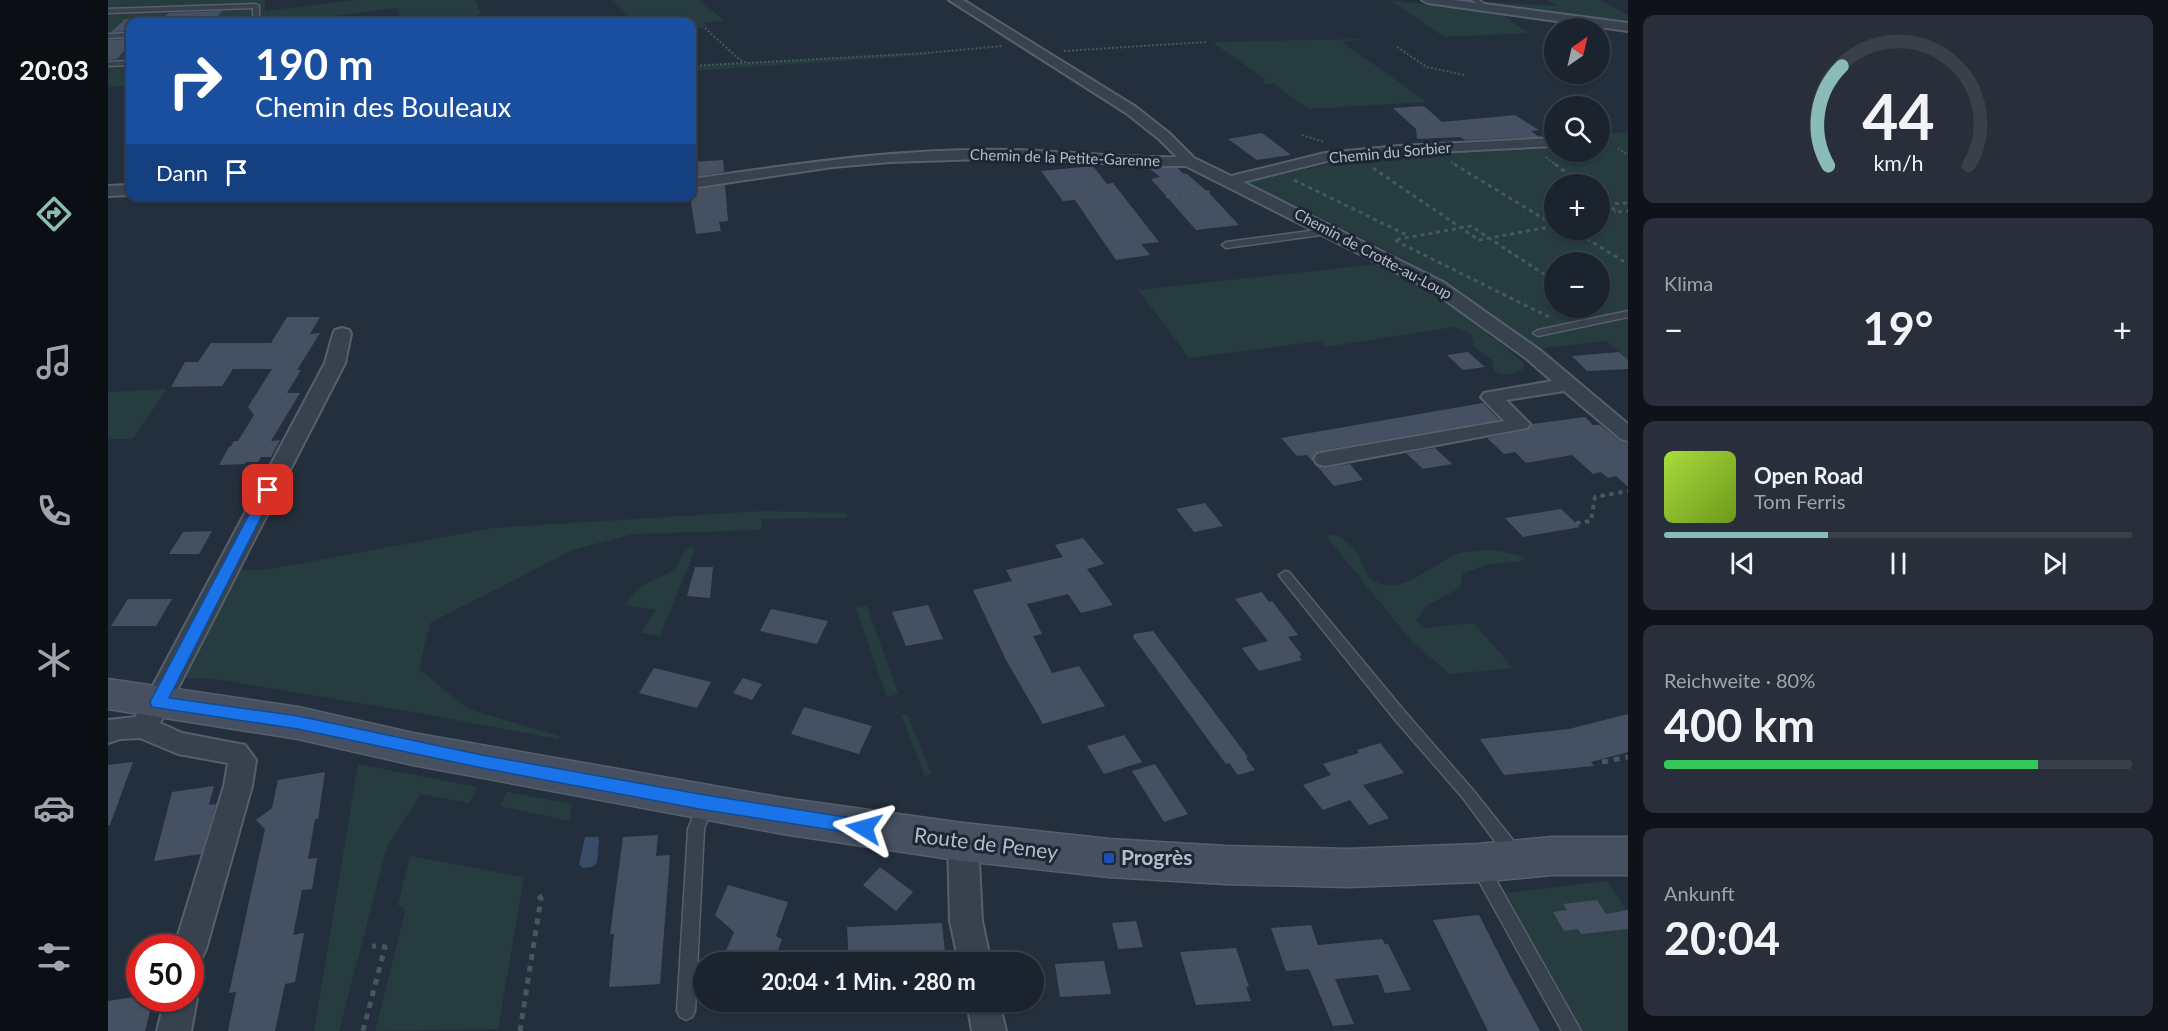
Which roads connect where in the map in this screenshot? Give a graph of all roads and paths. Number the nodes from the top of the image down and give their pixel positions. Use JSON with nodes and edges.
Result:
{"nodes":[{"id":1,"x":955,"y":0,"type":"edge"},
{"id":2,"x":1428,"y":0,"type":"edge"},
{"id":3,"x":1475,"y":0,"type":"edge"},
{"id":4,"x":1488,"y":8,"type":"junction"},
{"id":5,"x":111,"y":11,"type":"edge"},
{"id":6,"x":108,"y":17,"type":"edge"},
{"id":7,"x":256,"y":18,"type":"edge"},
{"id":8,"x":1628,"y":27,"type":"edge"},
{"id":9,"x":705,"y":28,"type":"dead end"},
{"id":10,"x":126,"y":35,"type":"edge"},
{"id":11,"x":108,"y":36,"type":"edge"},
{"id":12,"x":1207,"y":42,"type":"dead end"},
{"id":13,"x":1025,"y":44,"type":"junction"},
{"id":14,"x":1397,"y":47,"type":"dead end"},
{"id":15,"x":1043,"y":55,"type":"junction"},
{"id":16,"x":126,"y":63,"type":"edge"},
{"id":17,"x":747,"y":63,"type":"junction"},
{"id":18,"x":108,"y":64,"type":"edge"},
{"id":19,"x":696,"y":66,"type":"edge"},
{"id":20,"x":1464,"y":75,"type":"dead end"},
{"id":21,"x":1544,"y":143,"type":"edge"},
{"id":22,"x":1618,"y":148,"type":"dead end"},
{"id":23,"x":1540,"y":153,"type":"dead end"},
{"id":24,"x":1628,"y":155,"type":"edge"},
{"id":25,"x":1445,"y":158,"type":"dead end"},
{"id":26,"x":1189,"y":161,"type":"junction"},
{"id":27,"x":1370,"y":166,"type":"dead end"},
{"id":28,"x":1568,"y":174,"type":"edge"},
{"id":29,"x":1294,"y":180,"type":"dead end"},
{"id":30,"x":696,"y":183,"type":"edge"},
{"id":31,"x":1234,"y":183,"type":"junction"},
{"id":32,"x":126,"y":190,"type":"edge"},
{"id":33,"x":108,"y":191,"type":"edge"},
{"id":34,"x":1166,"y":197,"type":"dead end"},
{"id":35,"x":1628,"y":203,"type":"edge"},
{"id":36,"x":1610,"y":204,"type":"edge"},
{"id":37,"x":1610,"y":207,"type":"edge"},
{"id":38,"x":1628,"y":211,"type":"edge"},
{"id":39,"x":1610,"y":212,"type":"edge"},
{"id":40,"x":1617,"y":212,"type":"junction"},
{"id":41,"x":1541,"y":217,"type":"junction"},
{"id":42,"x":1544,"y":217,"type":"edge"},
{"id":43,"x":1544,"y":219,"type":"edge"},
{"id":44,"x":1544,"y":227,"type":"edge"},
{"id":45,"x":1461,"y":228,"type":"junction"},
{"id":46,"x":1332,"y":231,"type":"junction"},
{"id":47,"x":1410,"y":237,"type":"junction"},
{"id":48,"x":1489,"y":238,"type":"junction"},
{"id":49,"x":1589,"y":240,"type":"edge"},
{"id":50,"x":1226,"y":245,"type":"dead end"},
{"id":51,"x":1628,"y":264,"type":"edge"},
{"id":52,"x":1544,"y":274,"type":"edge"},
{"id":53,"x":1628,"y":314,"type":"edge"},
{"id":54,"x":1569,"y":326,"type":"junction"},
{"id":55,"x":1538,"y":333,"type":"dead end"},
{"id":56,"x":342,"y":334,"type":"dead end"},
{"id":57,"x":1568,"y":384,"type":"junction"},
{"id":58,"x":1628,"y":435,"type":"edge"},
{"id":59,"x":1325,"y":459,"type":"dead end"},
{"id":60,"x":1628,"y":491,"type":"edge"},
{"id":61,"x":1576,"y":524,"type":"dead end"},
{"id":62,"x":1285,"y":575,"type":"dead end"},
{"id":63,"x":108,"y":694,"type":"edge"},
{"id":64,"x":151,"y":714,"type":"junction"},
{"id":65,"x":108,"y":732,"type":"edge"},
{"id":66,"x":1627,"y":758,"type":"edge"},
{"id":67,"x":1602,"y":762,"type":"dead end"},
{"id":68,"x":705,"y":802,"type":"junction"},
{"id":69,"x":1628,"y":835,"type":"edge"},
{"id":70,"x":963,"y":842,"type":"junction"},
{"id":71,"x":1628,"y":856,"type":"edge"},
{"id":72,"x":1516,"y":860,"type":"junction"},
{"id":73,"x":535,"y":892,"type":"dead end"},
{"id":74,"x":194,"y":934,"type":"edge"},
{"id":75,"x":372,"y":946,"type":"dead end"},
{"id":76,"x":973,"y":952,"type":"edge"},
{"id":77,"x":686,"y":1011,"type":"dead end"},
{"id":78,"x":178,"y":1012,"type":"edge"},
{"id":79,"x":985,"y":1012,"type":"edge"},
{"id":80,"x":174,"y":1031,"type":"edge"},
{"id":81,"x":363,"y":1031,"type":"edge"},
{"id":82,"x":520,"y":1031,"type":"edge"},
{"id":83,"x":989,"y":1031,"type":"edge"},
{"id":84,"x":1572,"y":1031,"type":"edge"}],
"edges":[{"from":1,"to":13,"type":"street"},
{"from":2,"to":4,"type":"street"},
{"from":3,"to":4,"type":"lane"},
{"from":4,"to":8,"type":"street"},
{"from":5,"to":6,"type":"lane"},
{"from":5,"to":7,"type":"lane"},
{"from":9,"to":17,"type":"path"},
{"from":10,"to":11,"type":"lane"},
{"from":12,"to":15,"type":"path"},
{"from":13,"to":15,"type":"street"},
{"from":13,"to":17,"type":"path"},
{"from":14,"to":20,"type":"path"},
{"from":15,"to":26,"type":"street"},
{"from":16,"to":18,"type":"lane"},
{"from":17,"to":19,"type":"path"},
{"from":21,"to":31,"type":"street","name":"Chemin du Sorbier"},
{"from":22,"to":24,"type":"path"},
{"from":23,"to":28,"type":"path"},
{"from":25,"to":41,"type":"path"},
{"from":26,"to":30,"type":"street","name":"Chemin de la Petite-Garenne"},
{"from":26,"to":31,"type":"street","name":"Chemin de Crotte-au-Loup"},
{"from":27,"to":45,"type":"path"},
{"from":29,"to":47,"type":"path"},
{"from":31,"to":34,"type":"path"},
{"from":31,"to":46,"type":"street","name":"Chemin de Crotte-au-Loup"},
{"from":32,"to":33,"type":"street"},
{"from":35,"to":36,"type":"path"},
{"from":37,"to":40,"type":"path"},
{"from":38,"to":40,"type":"path"},
{"from":39,"to":40,"type":"path"},
{"from":41,"to":42,"type":"path"},
{"from":41,"to":43,"type":"path"},
{"from":44,"to":48,"type":"path"},
{"from":45,"to":47,"type":"path"},
{"from":45,"to":48,"type":"path"},
{"from":45,"to":48,"type":"path"},
{"from":46,"to":50,"type":"lane"},
{"from":46,"to":57,"type":"street","name":"Chemin de Crotte-au-Loup"},
{"from":47,"to":54,"type":"path"},
{"from":48,"to":52,"type":"path"},
{"from":49,"to":51,"type":"path"},
{"from":53,"to":54,"type":"lane"},
{"from":54,"to":55,"type":"lane"},
{"from":56,"to":64,"type":"street"},
{"from":57,"to":58,"type":"street","name":"Chemin de Crotte-au-Loup"},
{"from":57,"to":59,"type":"street"},
{"from":60,"to":61,"type":"path"},
{"from":62,"to":72,"type":"lane"},
{"from":63,"to":64,"type":"main road","name":"Route de Peney"},
{"from":64,"to":65,"type":"street"},
{"from":64,"to":68,"type":"main road","name":"Route de Peney"},
{"from":64,"to":74,"type":"street"},
{"from":66,"to":67,"type":"path"},
{"from":68,"to":70,"type":"main road","name":"Route de Peney"},
{"from":68,"to":77,"type":"lane"},
{"from":69,"to":72,"type":"main road","name":"Route de Peney"},
{"from":70,"to":72,"type":"main road","name":"Route de Peney"},
{"from":70,"to":76,"type":"street"},
{"from":71,"to":72,"type":"main road","name":"Route de Peney"},
{"from":72,"to":84,"type":"lane"},
{"from":73,"to":82,"type":"path"},
{"from":75,"to":81,"type":"path"},
{"from":78,"to":80,"type":"street"},
{"from":79,"to":83,"type":"street"}]}
